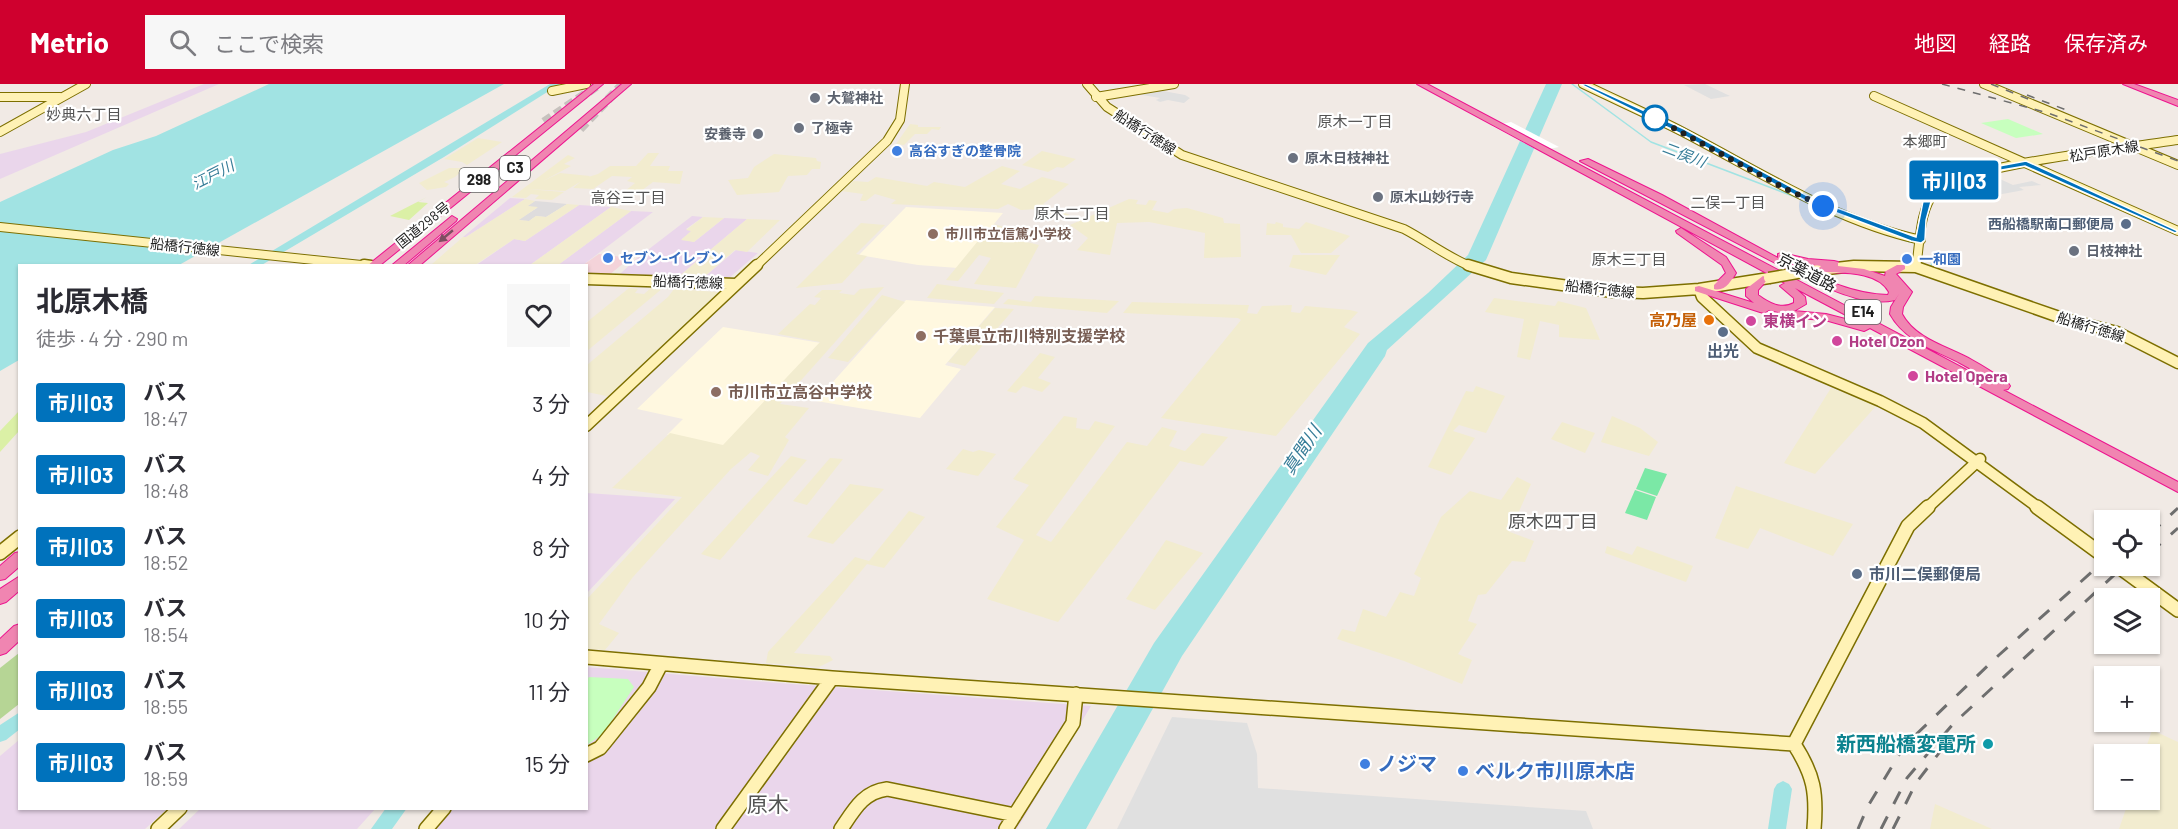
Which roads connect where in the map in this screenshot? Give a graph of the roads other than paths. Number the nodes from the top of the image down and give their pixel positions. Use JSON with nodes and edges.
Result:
{"nodes":[{"id":1,"x":86,"y":84,"type":"edge"},
{"id":2,"x":905,"y":84,"type":"edge"},
{"id":3,"x":1087,"y":84,"type":"edge"},
{"id":4,"x":1174,"y":84,"type":"edge"},
{"id":5,"x":1421,"y":84,"type":"edge"},
{"id":6,"x":1432,"y":84,"type":"edge"},
{"id":7,"x":1583,"y":84,"type":"edge"},
{"id":8,"x":1984,"y":84,"type":"edge"},
{"id":9,"x":2127,"y":84,"type":"edge"},
{"id":10,"x":624,"y":86,"type":"edge"},
{"id":11,"x":601,"y":88,"type":"edge"},
{"id":12,"x":586,"y":89,"type":"edge"},
{"id":13,"x":552,"y":91,"type":"dead end"},
{"id":14,"x":1874,"y":96,"type":"dead end"},
{"id":15,"x":0,"y":97,"type":"edge"},
{"id":16,"x":63,"y":97,"type":"junction"},
{"id":17,"x":1096,"y":97,"type":"junction"},
{"id":18,"x":2178,"y":103,"type":"edge"},
{"id":19,"x":544,"y":122,"type":"tunnel mouth"},
{"id":20,"x":1502,"y":124,"type":"junction"},
{"id":21,"x":580,"y":129,"type":"tunnel mouth"},
{"id":22,"x":0,"y":132,"type":"edge"},
{"id":23,"x":2178,"y":140,"type":"edge"},
{"id":24,"x":1548,"y":145,"type":"junction"},
{"id":25,"x":2134,"y":147,"type":"junction"},
{"id":26,"x":2026,"y":163,"type":"junction"},
{"id":27,"x":2178,"y":165,"type":"edge"},
{"id":28,"x":1579,"y":168,"type":"junction"},
{"id":29,"x":1651,"y":193,"type":"junction"},
{"id":30,"x":490,"y":198,"type":"junction"},
{"id":31,"x":428,"y":221,"type":"junction"},
{"id":32,"x":1669,"y":223,"type":"junction"},
{"id":33,"x":0,"y":227,"type":"edge"},
{"id":34,"x":2178,"y":231,"type":"edge"},
{"id":35,"x":1921,"y":240,"type":"junction"},
{"id":36,"x":419,"y":242,"type":"junction"},
{"id":37,"x":351,"y":264,"type":"edge"},
{"id":38,"x":374,"y":264,"type":"edge"},
{"id":39,"x":386,"y":264,"type":"edge"},
{"id":40,"x":398,"y":264,"type":"edge"},
{"id":41,"x":414,"y":264,"type":"edge"},
{"id":42,"x":1869,"y":266,"type":"junction"},
{"id":43,"x":1840,"y":267,"type":"junction"},
{"id":44,"x":1901,"y":267,"type":"junction"},
{"id":45,"x":1916,"y":267,"type":"junction"},
{"id":46,"x":1823,"y":269,"type":"junction"},
{"id":47,"x":1766,"y":278,"type":"junction"},
{"id":48,"x":1891,"y":278,"type":"junction"},
{"id":49,"x":588,"y":279,"type":"edge"},
{"id":50,"x":736,"y":284,"type":"junction"},
{"id":51,"x":1718,"y":287,"type":"junction"},
{"id":52,"x":1699,"y":289,"type":"junction"},
{"id":53,"x":2178,"y":363,"type":"edge"},
{"id":54,"x":1999,"y":388,"type":"junction"},
{"id":55,"x":588,"y":424,"type":"edge"},
{"id":56,"x":1978,"y":461,"type":"junction"},
{"id":57,"x":2178,"y":478,"type":"edge"},
{"id":58,"x":2178,"y":488,"type":"edge"},
{"id":59,"x":18,"y":539,"type":"edge"},
{"id":60,"x":2094,"y":542,"type":"edge"},
{"id":61,"x":2094,"y":548,"type":"edge"},
{"id":62,"x":0,"y":553,"type":"edge"},
{"id":63,"x":18,"y":558,"type":"edge"},
{"id":64,"x":18,"y":569,"type":"edge"},
{"id":65,"x":0,"y":574,"type":"edge"},
{"id":66,"x":2132,"y":576,"type":"edge"},
{"id":67,"x":2141,"y":576,"type":"edge"},
{"id":68,"x":18,"y":583,"type":"edge"},
{"id":69,"x":0,"y":585,"type":"edge"},
{"id":70,"x":0,"y":598,"type":"edge"},
{"id":71,"x":2178,"y":603,"type":"edge"},
{"id":72,"x":2178,"y":610,"type":"edge"},
{"id":73,"x":18,"y":632,"type":"edge"},
{"id":74,"x":0,"y":649,"type":"edge"},
{"id":75,"x":588,"y":657,"type":"edge"},
{"id":76,"x":661,"y":664,"type":"junction"},
{"id":77,"x":832,"y":678,"type":"junction"},
{"id":78,"x":1076,"y":694,"type":"junction"},
{"id":79,"x":1794,"y":744,"type":"junction"},
{"id":80,"x":588,"y":754,"type":"edge"},
{"id":81,"x":178,"y":810,"type":"edge"},
{"id":82,"x":442,"y":810,"type":"edge"},
{"id":83,"x":1015,"y":815,"type":"junction"},
{"id":84,"x":158,"y":829,"type":"edge"},
{"id":85,"x":426,"y":829,"type":"edge"},
{"id":86,"x":723,"y":829,"type":"edge"},
{"id":87,"x":841,"y":829,"type":"edge"},
{"id":88,"x":1006,"y":829,"type":"edge"},
{"id":89,"x":1814,"y":829,"type":"edge"}],
"edges":[{"from":1,"to":16,"type":"street"},
{"from":2,"to":50,"type":"street","name":"船橋行徳線"},
{"from":3,"to":17,"type":"street","name":"船橋行徳線"},
{"from":4,"to":17,"type":"street"},
{"from":5,"to":20,"type":"highway","name":"京葉道路","number":"E14"},
{"from":6,"to":20,"type":"highway","name":"京葉道路","number":"E14"},
{"from":7,"to":35,"type":"street"},
{"from":8,"to":25,"type":"street"},
{"from":9,"to":18,"type":"highway"},
{"from":10,"to":30,"type":"highway","name":"国道298号","number":"298"},
{"from":11,"to":12,"type":"highway","name":"国道298号","number":"298"},
{"from":11,"to":36,"type":"highway","number":"C3"},
{"from":12,"to":13,"type":"street"},
{"from":12,"to":31,"type":"highway","name":"国道298号","number":"298"},
{"from":14,"to":26,"type":"street"},
{"from":15,"to":16,"type":"street"},
{"from":16,"to":22,"type":"street"},
{"from":17,"to":52,"type":"street","name":"船橋行徳線"},
{"from":19,"to":31,"type":"highway"},
{"from":20,"to":24,"type":"highway","name":"京葉道路","number":"E14"},
{"from":20,"to":28,"type":"highway","name":"京葉道路","number":"E14"},
{"from":21,"to":30,"type":"highway"},
{"from":23,"to":25,"type":"street","name":"松戸原木線"},
{"from":24,"to":29,"type":"highway"},
{"from":24,"to":54,"type":"highway","name":"京葉道路","number":"E14"},
{"from":25,"to":26,"type":"street","name":"松戸原木線"},
{"from":25,"to":27,"type":"street"},
{"from":26,"to":34,"type":"street"},
{"from":26,"to":35,"type":"street","name":"松戸原木線"},
{"from":28,"to":32,"type":"highway"},
{"from":28,"to":54,"type":"highway","name":"京葉道路","number":"E14"},
{"from":29,"to":42,"type":"highway"},
{"from":29,"to":46,"type":"highway"},
{"from":30,"to":41,"type":"highway","name":"国道298号","number":"298","one_way":true},
{"from":31,"to":38,"type":"highway","name":"国道298号","number":"298"},
{"from":32,"to":47,"type":"highway"},
{"from":32,"to":51,"type":"highway"},
{"from":33,"to":37,"type":"street","name":"船橋行徳線"},
{"from":35,"to":45,"type":"street","name":"松戸原木線"},
{"from":36,"to":39,"type":"highway","number":"C3"},
{"from":36,"to":40,"type":"highway","number":"C3"},
{"from":42,"to":43,"type":"street","name":"船橋行徳線"},
{"from":42,"to":44,"type":"street","name":"船橋行徳線"},
{"from":43,"to":46,"type":"street","name":"船橋行徳線"},
{"from":43,"to":48,"type":"highway"},
{"from":44,"to":45,"type":"street","name":"船橋行徳線"},
{"from":44,"to":48,"type":"highway"},
{"from":45,"to":53,"type":"street","name":"船橋行徳線"},
{"from":46,"to":47,"type":"street","name":"船橋行徳線","bridge":true},
{"from":47,"to":51,"type":"street","name":"船橋行徳線"},
{"from":48,"to":54,"type":"highway"},
{"from":49,"to":50,"type":"street","name":"船橋行徳線"},
{"from":50,"to":55,"type":"street"},
{"from":51,"to":52,"type":"street","name":"船橋行徳線"},
{"from":52,"to":54,"type":"highway"},
{"from":52,"to":56,"type":"street"},
{"from":54,"to":57,"type":"highway","name":"京葉道路","number":"E14"},
{"from":54,"to":58,"type":"highway","name":"京葉道路","number":"E14"},
{"from":56,"to":60,"type":"street"},
{"from":56,"to":61,"type":"street"},
{"from":56,"to":79,"type":"street"},
{"from":59,"to":62,"type":"street"},
{"from":63,"to":65,"type":"highway"},
{"from":64,"to":69,"type":"highway"},
{"from":66,"to":72,"type":"street"},
{"from":67,"to":71,"type":"street"},
{"from":68,"to":70,"type":"highway"},
{"from":73,"to":74,"type":"highway"},
{"from":75,"to":76,"type":"street"},
{"from":76,"to":77,"type":"street"},
{"from":76,"to":80,"type":"street"},
{"from":77,"to":78,"type":"street"},
{"from":77,"to":86,"type":"street"},
{"from":78,"to":79,"type":"street"},
{"from":78,"to":83,"type":"street"},
{"from":79,"to":89,"type":"street"},
{"from":81,"to":84,"type":"street"},
{"from":82,"to":85,"type":"street"},
{"from":83,"to":87,"type":"street"},
{"from":83,"to":88,"type":"street"}]}
